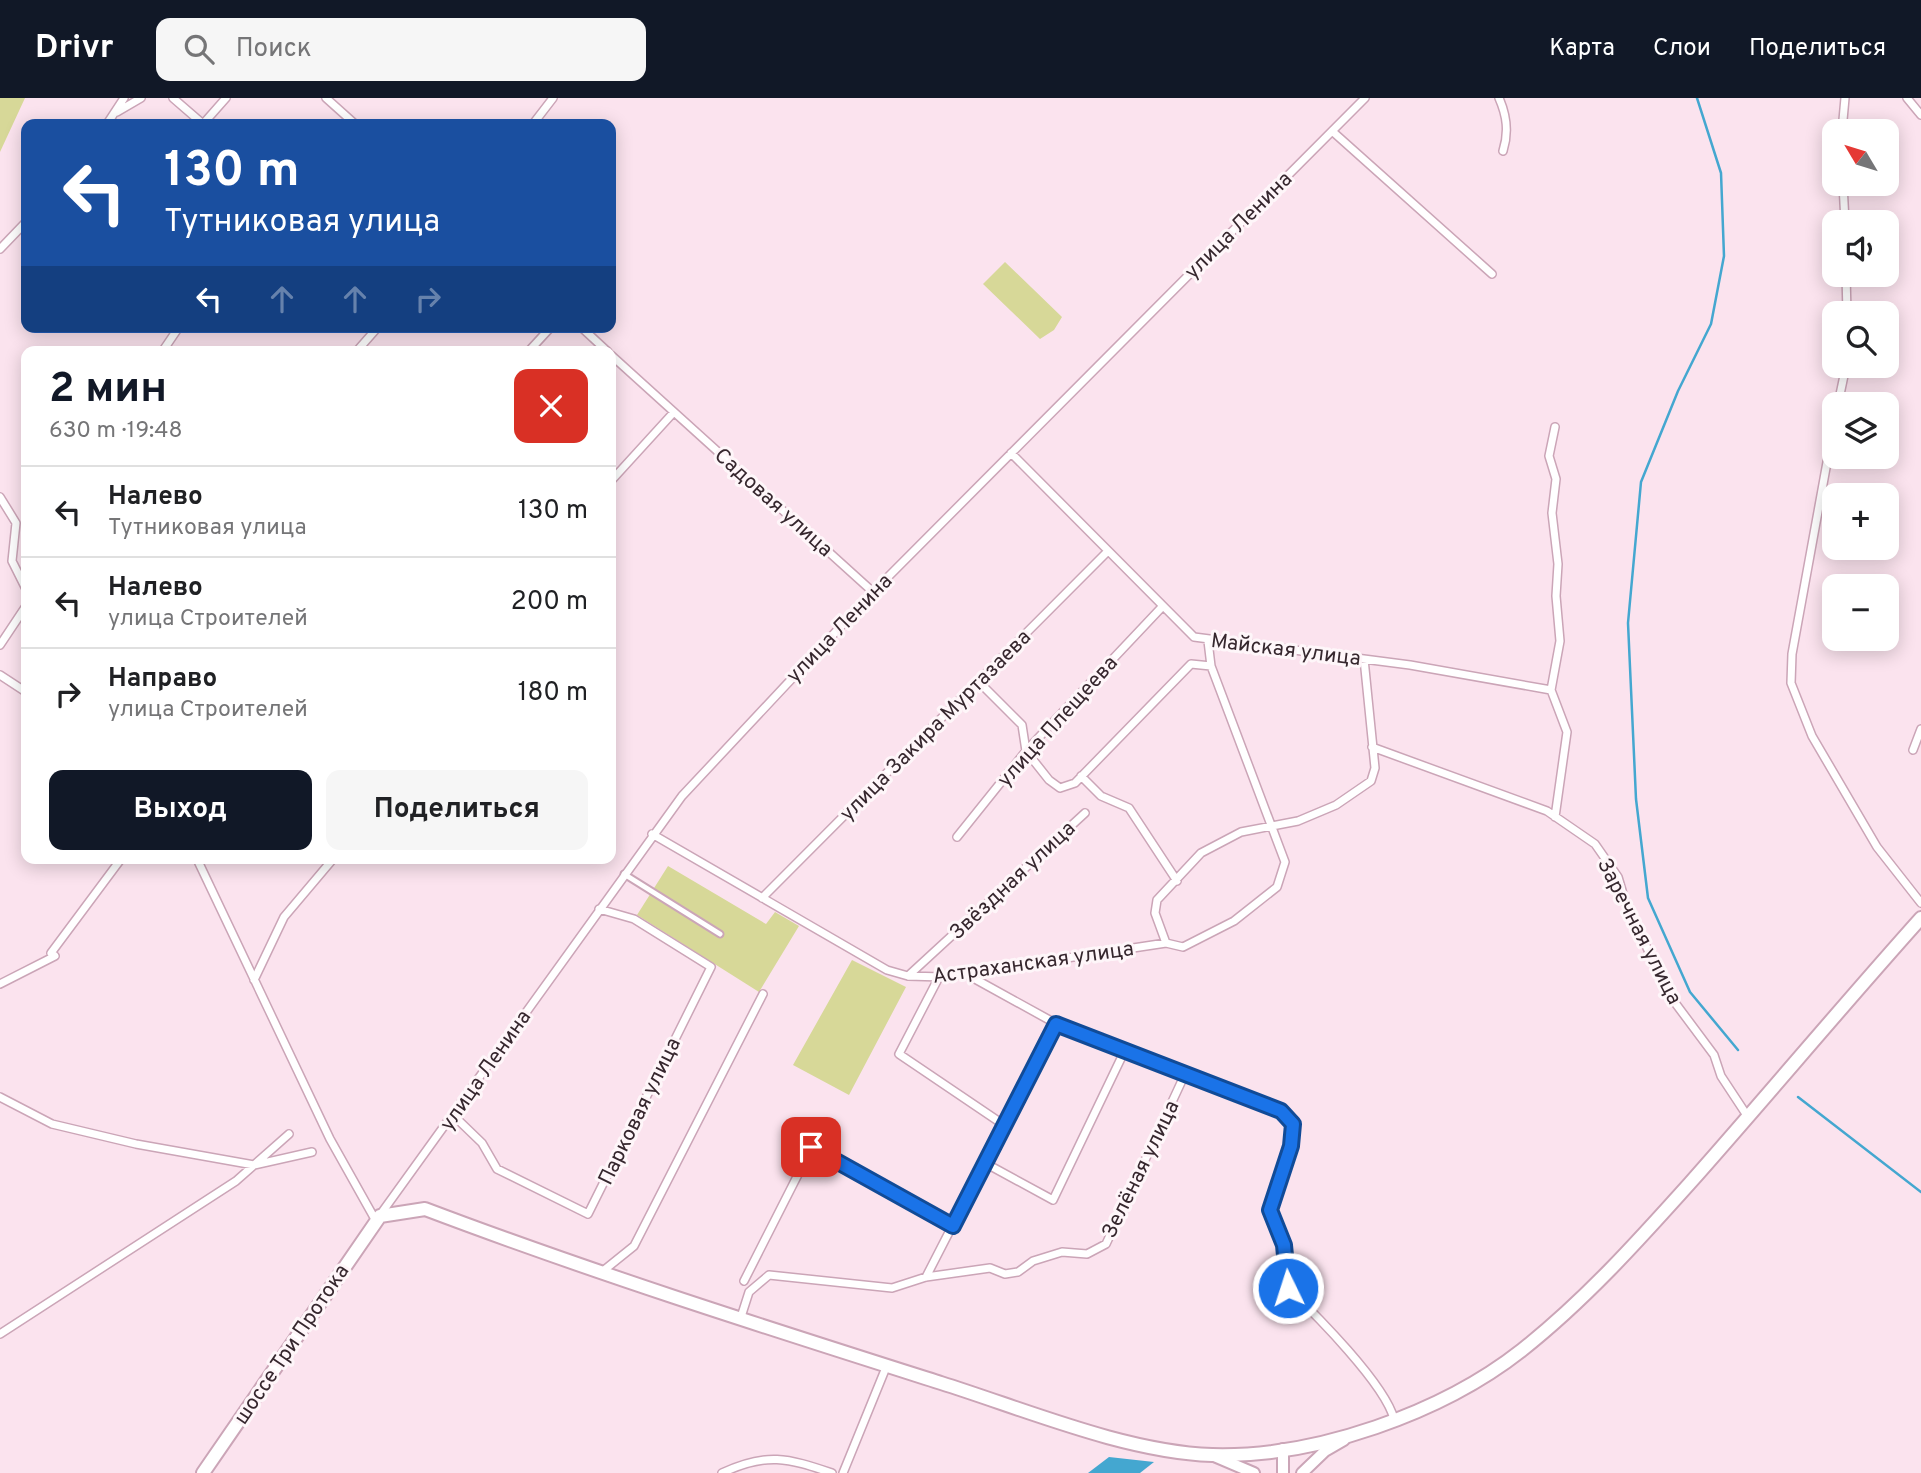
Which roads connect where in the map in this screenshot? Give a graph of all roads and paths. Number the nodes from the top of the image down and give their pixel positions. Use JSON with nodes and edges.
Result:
{"nodes":[{"id":1,"x":124,"y":98,"type":"edge"},
{"id":2,"x":141,"y":98,"type":"edge"},
{"id":3,"x":173,"y":98,"type":"edge"},
{"id":4,"x":226,"y":98,"type":"edge"},
{"id":5,"x":326,"y":98,"type":"edge"},
{"id":6,"x":553,"y":98,"type":"edge"},
{"id":7,"x":1365,"y":98,"type":"edge"},
{"id":8,"x":1499,"y":98,"type":"edge"},
{"id":9,"x":1844,"y":98,"type":"edge"},
{"id":10,"x":1907,"y":98,"type":"edge"},
{"id":11,"x":117,"y":113,"type":"junction"},
{"id":12,"x":1921,"y":115,"type":"edge"},
{"id":13,"x":112,"y":119,"type":"edge"},
{"id":14,"x":197,"y":119,"type":"edge"},
{"id":15,"x":207,"y":119,"type":"edge"},
{"id":16,"x":349,"y":119,"type":"edge"},
{"id":17,"x":537,"y":119,"type":"edge"},
{"id":18,"x":1843,"y":119,"type":"edge"},
{"id":19,"x":1332,"y":131,"type":"junction"},
{"id":20,"x":1503,"y":151,"type":"dead end"},
{"id":21,"x":21,"y":227,"type":"edge"},
{"id":22,"x":0,"y":249,"type":"edge"},
{"id":23,"x":1492,"y":274,"type":"dead end"},
{"id":24,"x":545,"y":333,"type":"edge"},
{"id":25,"x":587,"y":333,"type":"edge"},
{"id":26,"x":534,"y":346,"type":"edge"},
{"id":27,"x":601,"y":346,"type":"edge"},
{"id":28,"x":616,"y":359,"type":"edge"},
{"id":29,"x":674,"y":412,"type":"junction"},
{"id":30,"x":1555,"y":427,"type":"dead end"},
{"id":31,"x":1011,"y":453,"type":"junction"},
{"id":32,"x":1826,"y":469,"type":"edge"},
{"id":33,"x":616,"y":476,"type":"edge"},
{"id":34,"x":0,"y":497,"type":"edge"},
{"id":35,"x":1107,"y":552,"type":"junction"},
{"id":36,"x":21,"y":579,"type":"edge"},
{"id":37,"x":873,"y":592,"type":"junction"},
{"id":38,"x":1161,"y":608,"type":"junction"},
{"id":39,"x":21,"y":614,"type":"edge"},
{"id":40,"x":1208,"y":641,"type":"junction"},
{"id":41,"x":0,"y":645,"type":"edge"},
{"id":42,"x":1364,"y":659,"type":"junction"},
{"id":43,"x":1211,"y":666,"type":"junction"},
{"id":44,"x":0,"y":675,"type":"edge"},
{"id":45,"x":979,"y":682,"type":"junction"},
{"id":46,"x":21,"y":689,"type":"edge"},
{"id":47,"x":1550,"y":690,"type":"junction"},
{"id":48,"x":1921,"y":729,"type":"edge"},
{"id":49,"x":1372,"y":747,"type":"junction"},
{"id":50,"x":1913,"y":750,"type":"dead end"},
{"id":51,"x":1026,"y":751,"type":"junction"},
{"id":52,"x":1081,"y":776,"type":"junction"},
{"id":53,"x":1085,"y":813,"type":"dead end"},
{"id":54,"x":1555,"y":817,"type":"junction"},
{"id":55,"x":1272,"y":827,"type":"junction"},
{"id":56,"x":652,"y":834,"type":"junction"},
{"id":57,"x":957,"y":837,"type":"dead end"},
{"id":58,"x":117,"y":864,"type":"edge"},
{"id":59,"x":199,"y":864,"type":"edge"},
{"id":60,"x":329,"y":864,"type":"edge"},
{"id":61,"x":624,"y":874,"type":"junction"},
{"id":62,"x":1177,"y":881,"type":"junction"},
{"id":63,"x":762,"y":898,"type":"junction"},
{"id":64,"x":1921,"y":903,"type":"edge"},
{"id":65,"x":599,"y":909,"type":"junction"},
{"id":66,"x":1921,"y":918,"type":"edge"},
{"id":67,"x":719,"y":934,"type":"dead end"},
{"id":68,"x":1166,"y":943,"type":"junction"},
{"id":69,"x":966,"y":973,"type":"junction"},
{"id":70,"x":908,"y":976,"type":"junction"},
{"id":71,"x":939,"y":977,"type":"junction"},
{"id":72,"x":254,"y":980,"type":"junction"},
{"id":73,"x":0,"y":984,"type":"edge"},
{"id":74,"x":763,"y":994,"type":"dead end"},
{"id":75,"x":1056,"y":1024,"type":"junction"},
{"id":76,"x":1125,"y":1051,"type":"junction"},
{"id":77,"x":1185,"y":1074,"type":"junction"},
{"id":78,"x":0,"y":1097,"type":"edge"},
{"id":79,"x":453,"y":1115,"type":"junction"},
{"id":80,"x":1748,"y":1118,"type":"junction"},
{"id":81,"x":1004,"y":1125,"type":"junction"},
{"id":82,"x":289,"y":1134,"type":"dead end"},
{"id":83,"x":312,"y":1152,"type":"dead end"},
{"id":84,"x":985,"y":1163,"type":"junction"},
{"id":85,"x":254,"y":1165,"type":"junction"},
{"id":86,"x":378,"y":1219,"type":"junction"},
{"id":87,"x":953,"y":1226,"type":"junction"},
{"id":88,"x":603,"y":1271,"type":"junction"},
{"id":89,"x":926,"y":1277,"type":"junction"},
{"id":90,"x":744,"y":1281,"type":"dead end"},
{"id":91,"x":741,"y":1317,"type":"junction"},
{"id":92,"x":0,"y":1334,"type":"edge"},
{"id":93,"x":887,"y":1365,"type":"junction"},
{"id":94,"x":1394,"y":1419,"type":"junction"},
{"id":95,"x":1355,"y":1434,"type":"junction"},
{"id":96,"x":1283,"y":1449,"type":"junction"},
{"id":97,"x":1211,"y":1455,"type":"junction"},
{"id":98,"x":203,"y":1473,"type":"edge"},
{"id":99,"x":722,"y":1473,"type":"edge"},
{"id":100,"x":832,"y":1473,"type":"edge"},
{"id":101,"x":843,"y":1473,"type":"edge"},
{"id":102,"x":1254,"y":1473,"type":"edge"},
{"id":103,"x":1283,"y":1473,"type":"edge"},
{"id":104,"x":1302,"y":1473,"type":"edge"}],
"edges":[{"from":1,"to":11,"type":"street"},
{"from":2,"to":11,"type":"street"},
{"from":3,"to":14,"type":"street"},
{"from":4,"to":15,"type":"street"},
{"from":5,"to":16,"type":"street"},
{"from":6,"to":17,"type":"street"},
{"from":7,"to":19,"type":"street","name":"улица Ленина"},
{"from":8,"to":20,"type":"street"},
{"from":9,"to":18,"type":"street"},
{"from":10,"to":12,"type":"street"},
{"from":11,"to":13,"type":"street"},
{"from":19,"to":23,"type":"street"},
{"from":19,"to":31,"type":"street","name":"улица Ленина"},
{"from":21,"to":22,"type":"street"},
{"from":24,"to":26,"type":"street"},
{"from":25,"to":27,"type":"street","name":"Садовая улица"},
{"from":28,"to":29,"type":"street","name":"Садовая улица"},
{"from":29,"to":33,"type":"street"},
{"from":29,"to":37,"type":"street","name":"Садовая улица"},
{"from":30,"to":47,"type":"street"},
{"from":31,"to":35,"type":"street","name":"Майская улица"},
{"from":31,"to":37,"type":"street","name":"улица Ленина"},
{"from":32,"to":64,"type":"street"},
{"from":34,"to":36,"type":"street"},
{"from":35,"to":38,"type":"street","name":"Майская улица"},
{"from":35,"to":45,"type":"street","name":"улица Закира Муртазаева"},
{"from":37,"to":56,"type":"street","name":"улица Ленина"},
{"from":38,"to":40,"type":"street","name":"Майская улица"},
{"from":38,"to":51,"type":"street","name":"улица Плещеева"},
{"from":39,"to":41,"type":"street"},
{"from":40,"to":42,"type":"street","name":"Майская улица"},
{"from":40,"to":43,"type":"street","name":"Астраханская улица"},
{"from":42,"to":47,"type":"street","name":"Майская улица"},
{"from":42,"to":49,"type":"street"},
{"from":43,"to":52,"type":"street"},
{"from":43,"to":55,"type":"street","name":"Астраханская улица"},
{"from":44,"to":46,"type":"street"},
{"from":45,"to":51,"type":"street"},
{"from":45,"to":63,"type":"street","name":"улица Закира Муртазаева"},
{"from":47,"to":54,"type":"street"},
{"from":48,"to":50,"type":"street"},
{"from":49,"to":54,"type":"street","name":"Заречная улица"},
{"from":49,"to":55,"type":"street"},
{"from":51,"to":52,"type":"street","name":"Звёздная улица"},
{"from":51,"to":57,"type":"street","name":"улица Плещеева"},
{"from":52,"to":62,"type":"street"},
{"from":53,"to":70,"type":"street","name":"Звёздная улица"},
{"from":54,"to":80,"type":"street","name":"Заречная улица"},
{"from":55,"to":62,"type":"street"},
{"from":55,"to":68,"type":"street","name":"Астраханская улица"},
{"from":56,"to":61,"type":"street","name":"улица Ленина"},
{"from":56,"to":63,"type":"street","name":"Астраханская улица"},
{"from":58,"to":73,"type":"street"},
{"from":59,"to":72,"type":"street"},
{"from":60,"to":72,"type":"street"},
{"from":61,"to":65,"type":"street","name":"улица Ленина"},
{"from":61,"to":67,"type":"street"},
{"from":62,"to":68,"type":"street"},
{"from":63,"to":70,"type":"street","name":"Астраханская улица"},
{"from":65,"to":79,"type":"street","name":"улица Ленина"},
{"from":65,"to":79,"type":"street","name":"Парковая улица"},
{"from":66,"to":80,"type":"main road"},
{"from":68,"to":69,"type":"street","name":"Астраханская улица"},
{"from":69,"to":71,"type":"street","name":"Астраханская улица"},
{"from":69,"to":75,"type":"street"},
{"from":70,"to":71,"type":"street","name":"Астраханская улица"},
{"from":71,"to":81,"type":"street"},
{"from":72,"to":86,"type":"street"},
{"from":74,"to":88,"type":"street"},
{"from":75,"to":76,"type":"street"},
{"from":75,"to":81,"type":"street"},
{"from":76,"to":77,"type":"street"},
{"from":76,"to":84,"type":"street"},
{"from":77,"to":89,"type":"street","name":"Зелёная улица"},
{"from":77,"to":94,"type":"street"},
{"from":78,"to":85,"type":"street"},
{"from":79,"to":86,"type":"street","name":"улица Ленина"},
{"from":80,"to":94,"type":"main road"},
{"from":81,"to":84,"type":"street"},
{"from":82,"to":85,"type":"street"},
{"from":83,"to":85,"type":"street"},
{"from":84,"to":87,"type":"street"},
{"from":85,"to":92,"type":"street"},
{"from":86,"to":88,"type":"main road"},
{"from":86,"to":98,"type":"main road","name":"шоссе Три Протока"},
{"from":87,"to":89,"type":"street"},
{"from":87,"to":90,"type":"street"},
{"from":88,"to":91,"type":"main road"},
{"from":89,"to":91,"type":"street","name":"Зелёная улица"},
{"from":91,"to":93,"type":"main road"},
{"from":93,"to":97,"type":"main road"},
{"from":93,"to":101,"type":"street"},
{"from":94,"to":95,"type":"main road"},
{"from":95,"to":96,"type":"main road"},
{"from":95,"to":104,"type":"main road"},
{"from":96,"to":97,"type":"main road"},
{"from":96,"to":103,"type":"main road"},
{"from":97,"to":102,"type":"main road"},
{"from":99,"to":100,"type":"street"}]}
